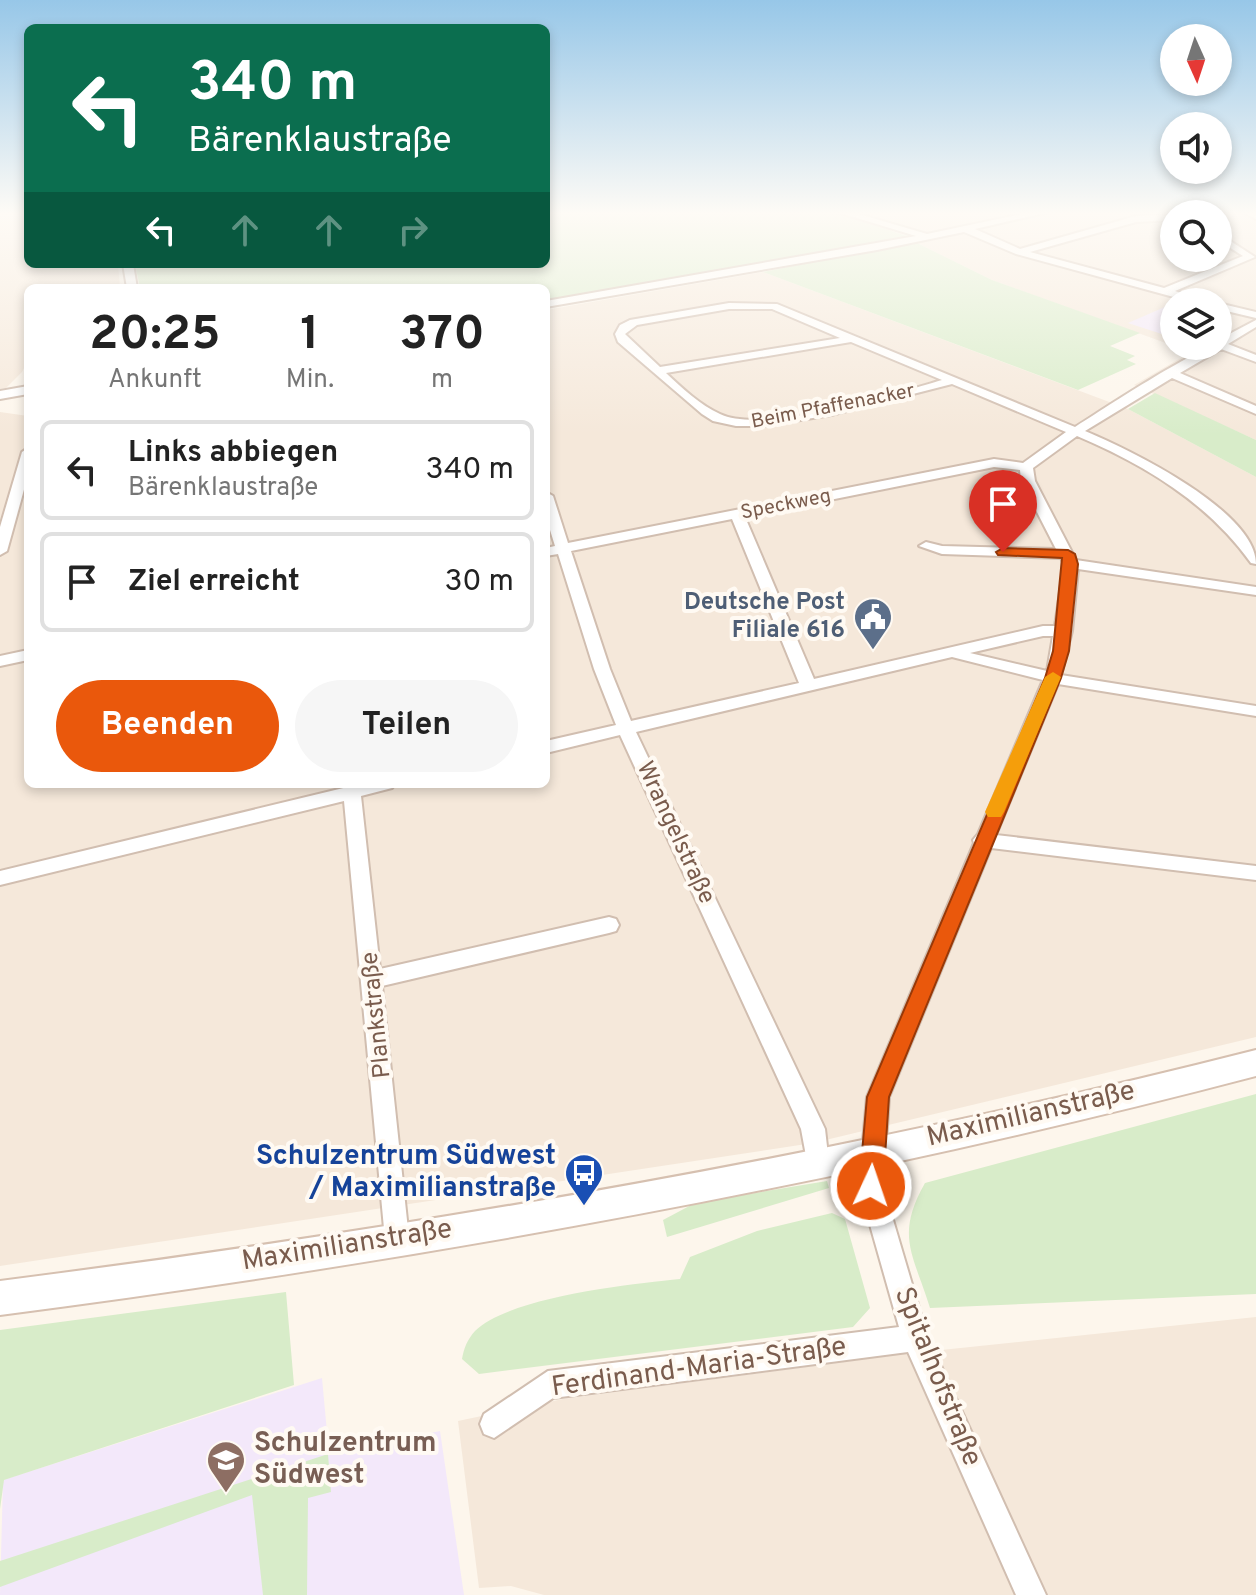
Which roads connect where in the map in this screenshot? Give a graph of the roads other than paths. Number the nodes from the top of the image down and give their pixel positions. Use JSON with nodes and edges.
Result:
{"nodes":[{"id":1,"x":646,"y":286,"type":"edge"},
{"id":2,"x":550,"y":303,"type":"edge"},
{"id":3,"x":1232,"y":309,"type":"edge"},
{"id":4,"x":1256,"y":315,"type":"edge"},
{"id":5,"x":1256,"y":323,"type":"edge"},
{"id":6,"x":1232,"y":337,"type":"edge"},
{"id":7,"x":851,"y":339,"type":"junction"},
{"id":8,"x":1232,"y":350,"type":"edge"},
{"id":9,"x":1256,"y":359,"type":"edge"},
{"id":10,"x":1192,"y":360,"type":"edge"},
{"id":11,"x":659,"y":371,"type":"junction"},
{"id":12,"x":1169,"y":373,"type":"junction"},
{"id":13,"x":951,"y":381,"type":"junction"},
{"id":14,"x":24,"y":391,"type":"edge"},
{"id":15,"x":0,"y":395,"type":"edge"},
{"id":16,"x":1256,"y":410,"type":"edge"},
{"id":17,"x":1076,"y":431,"type":"junction"},
{"id":18,"x":24,"y":466,"type":"edge"},
{"id":19,"x":1026,"y":467,"type":"junction"},
{"id":20,"x":550,"y":508,"type":"edge"},
{"id":21,"x":737,"y":514,"type":"junction"},
{"id":22,"x":926,"y":546,"type":"dead end"},
{"id":23,"x":564,"y":548,"type":"junction"},
{"id":24,"x":0,"y":551,"type":"edge"},
{"id":25,"x":550,"y":551,"type":"edge"},
{"id":26,"x":1070,"y":559,"type":"junction"},
{"id":27,"x":1256,"y":560,"type":"edge"},
{"id":28,"x":1256,"y":591,"type":"edge"},
{"id":29,"x":1064,"y":631,"type":"junction"},
{"id":30,"x":948,"y":654,"type":"junction"},
{"id":31,"x":24,"y":656,"type":"edge"},
{"id":32,"x":0,"y":661,"type":"edge"},
{"id":33,"x":1053,"y":678,"type":"junction"},
{"id":34,"x":808,"y":685,"type":"junction"},
{"id":35,"x":1256,"y":711,"type":"edge"},
{"id":36,"x":626,"y":729,"type":"junction"},
{"id":37,"x":550,"y":746,"type":"edge"},
{"id":38,"x":366,"y":788,"type":"edge"},
{"id":39,"x":370,"y":788,"type":"edge"},
{"id":40,"x":982,"y":840,"type":"junction"},
{"id":41,"x":1256,"y":873,"type":"edge"},
{"id":42,"x":0,"y":878,"type":"edge"},
{"id":43,"x":609,"y":925,"type":"dead end"},
{"id":44,"x":374,"y":979,"type":"junction"},
{"id":45,"x":1256,"y":1063,"type":"edge"},
{"id":46,"x":873,"y":1151,"type":"junction"},
{"id":47,"x":817,"y":1164,"type":"junction"},
{"id":48,"x":397,"y":1239,"type":"junction"},
{"id":49,"x":0,"y":1298,"type":"edge"},
{"id":50,"x":915,"y":1338,"type":"junction"},
{"id":51,"x":494,"y":1424,"type":"dead end"},
{"id":52,"x":1031,"y":1595,"type":"edge"}],
"edges":[{"from":1,"to":2,"type":"street"},
{"from":3,"to":4,"type":"street"},
{"from":5,"to":6,"type":"street"},
{"from":7,"to":11,"type":"street"},
{"from":7,"to":11,"type":"street","name":"Beim Pfaffenacker"},
{"from":7,"to":13,"type":"street","name":"Beim Pfaffenacker"},
{"from":8,"to":9,"type":"street"},
{"from":10,"to":12,"type":"street"},
{"from":11,"to":13,"type":"street","name":"Beim Pfaffenacker"},
{"from":12,"to":16,"type":"street"},
{"from":12,"to":17,"type":"street"},
{"from":13,"to":17,"type":"street","name":"Beim Pfaffenacker"},
{"from":14,"to":15,"type":"street"},
{"from":17,"to":19,"type":"street"},
{"from":17,"to":27,"type":"street","name":"Beim Pfaffenacker"},
{"from":18,"to":24,"type":"street"},
{"from":19,"to":21,"type":"street","name":"Speckweg"},
{"from":19,"to":26,"type":"street"},
{"from":20,"to":23,"type":"street","name":"Wrangelstraße"},
{"from":21,"to":23,"type":"street","name":"Speckweg"},
{"from":21,"to":34,"type":"street"},
{"from":22,"to":26,"type":"street"},
{"from":23,"to":25,"type":"street","name":"Speckweg"},
{"from":23,"to":36,"type":"street","name":"Wrangelstraße"},
{"from":26,"to":28,"type":"street"},
{"from":26,"to":29,"type":"street","name":"Spitalhofstraße"},
{"from":29,"to":30,"type":"street"},
{"from":29,"to":33,"type":"street","name":"Spitalhofstraße"},
{"from":30,"to":33,"type":"street"},
{"from":30,"to":34,"type":"street"},
{"from":31,"to":32,"type":"street"},
{"from":33,"to":35,"type":"street"},
{"from":33,"to":40,"type":"street","name":"Spitalhofstraße"},
{"from":34,"to":36,"type":"street"},
{"from":36,"to":37,"type":"street"},
{"from":36,"to":47,"type":"street","name":"Wrangelstraße"},
{"from":38,"to":42,"type":"street"},
{"from":39,"to":44,"type":"street","name":"Plankstraße"},
{"from":40,"to":41,"type":"street"},
{"from":40,"to":46,"type":"street","name":"Spitalhofstraße"},
{"from":43,"to":44,"type":"street"},
{"from":44,"to":48,"type":"street","name":"Plankstraße"},
{"from":45,"to":46,"type":"street","name":"Maximilianstraße"},
{"from":46,"to":47,"type":"street","name":"Maximilianstraße"},
{"from":46,"to":50,"type":"street","name":"Spitalhofstraße"},
{"from":47,"to":48,"type":"street","name":"Maximilianstraße"},
{"from":48,"to":49,"type":"street","name":"Maximilianstraße"},
{"from":50,"to":51,"type":"street","name":"Ferdinand-Maria-Straße"},
{"from":50,"to":52,"type":"street","name":"Spitalhofstraße"}]}
